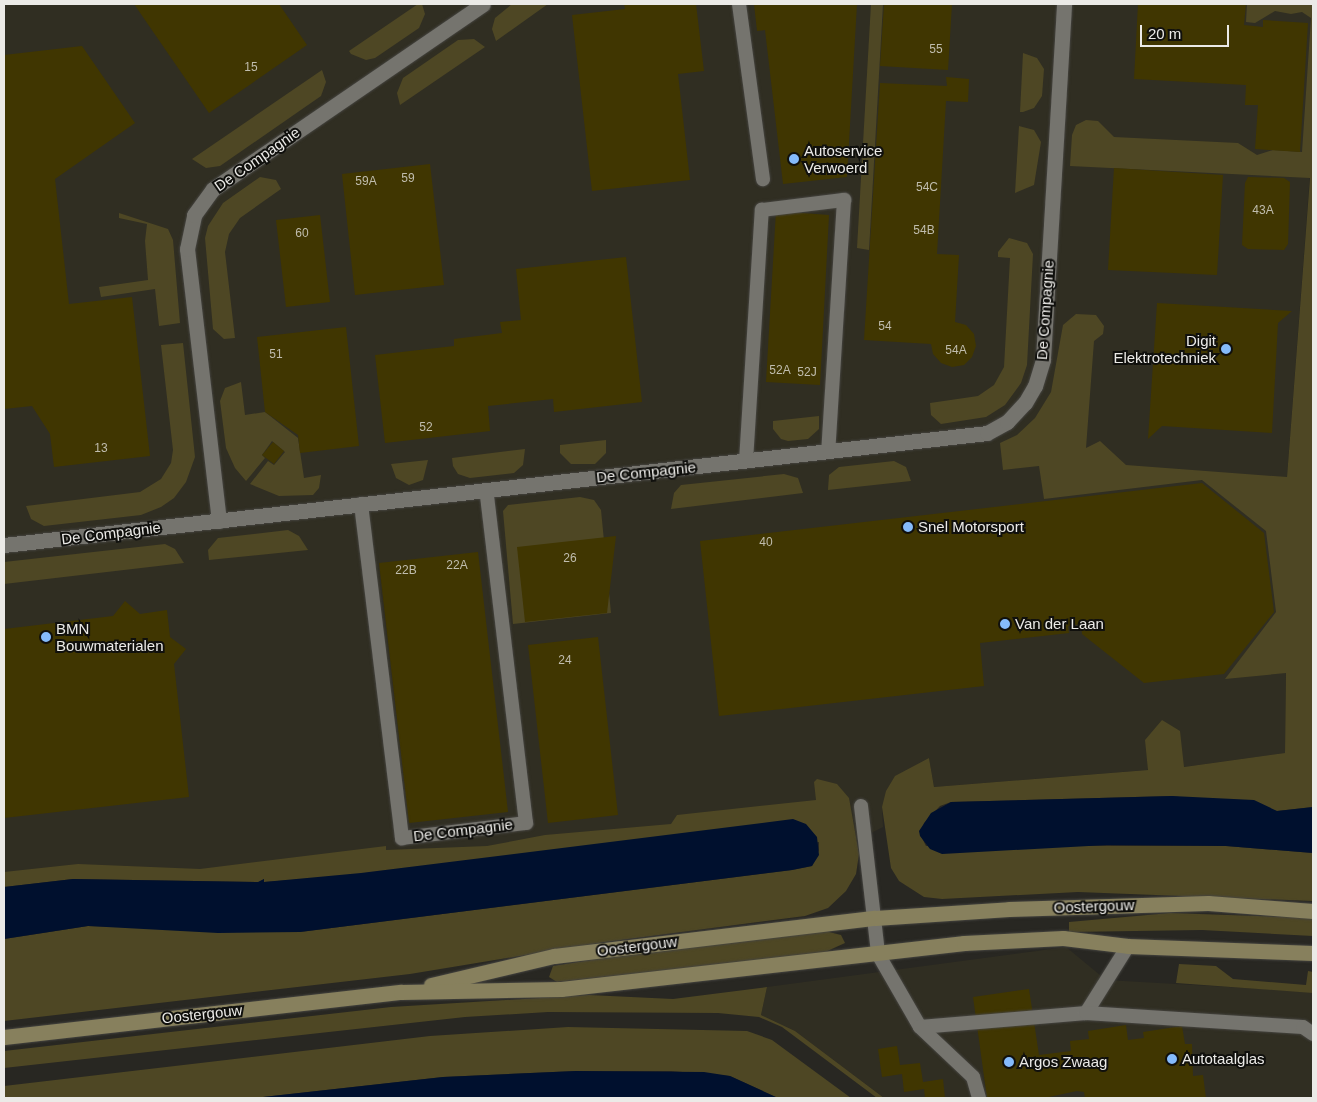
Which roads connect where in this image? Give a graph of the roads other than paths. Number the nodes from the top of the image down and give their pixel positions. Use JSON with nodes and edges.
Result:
{"nodes":[{"id":1,"x":483,"y":4,"type":"edge"},
{"id":2,"x":739,"y":4,"type":"edge"},
{"id":3,"x":1064,"y":4,"type":"edge"},
{"id":4,"x":764,"y":179,"type":"dead end"},
{"id":5,"x":828,"y":451,"type":"junction"},
{"id":6,"x":746,"y":461,"type":"junction"},
{"id":7,"x":486,"y":490,"type":"junction"},
{"id":8,"x":361,"y":504,"type":"junction"},
{"id":9,"x":219,"y":520,"type":"junction"},
{"id":10,"x":4,"y":545,"type":"edge"},
{"id":11,"x":861,"y":806,"type":"dead end"},
{"id":12,"x":1313,"y":911,"type":"edge"},
{"id":13,"x":875,"y":918,"type":"junction"},
{"id":14,"x":1128,"y":946,"type":"junction"},
{"id":15,"x":1313,"y":952,"type":"edge"},
{"id":16,"x":878,"y":954,"type":"junction"},
{"id":17,"x":401,"y":992,"type":"junction"},
{"id":18,"x":1086,"y":1013,"type":"junction"},
{"id":19,"x":920,"y":1027,"type":"junction"},
{"id":20,"x":1313,"y":1034,"type":"edge"},
{"id":21,"x":4,"y":1036,"type":"edge"},
{"id":22,"x":979,"y":1098,"type":"edge"}],
"edges":[{"from":1,"to":9,"type":"street","name":"De Compagnie"},
{"from":2,"to":4,"type":"lane"},
{"from":3,"to":5,"type":"street","name":"De Compagnie"},
{"from":5,"to":6,"type":"street","name":"De Compagnie"},
{"from":5,"to":6,"type":"lane"},
{"from":6,"to":7,"type":"street","name":"De Compagnie"},
{"from":7,"to":8,"type":"street","name":"De Compagnie"},
{"from":7,"to":8,"type":"lane","name":"De Compagnie"},
{"from":8,"to":9,"type":"street","name":"De Compagnie"},
{"from":9,"to":10,"type":"street","name":"De Compagnie"},
{"from":11,"to":13,"type":"lane"},
{"from":12,"to":13,"type":"main road","name":"Oostergouw"},
{"from":13,"to":16,"type":"lane"},
{"from":13,"to":17,"type":"main road","name":"Oostergouw"},
{"from":14,"to":15,"type":"main road","name":"Oostergouw"},
{"from":14,"to":16,"type":"main road","name":"Oostergouw"},
{"from":14,"to":18,"type":"lane"},
{"from":16,"to":17,"type":"main road","name":"Oostergouw"},
{"from":16,"to":19,"type":"lane"},
{"from":17,"to":21,"type":"main road","name":"Oostergouw"},
{"from":18,"to":19,"type":"lane"},
{"from":18,"to":20,"type":"lane"},
{"from":19,"to":22,"type":"lane"}]}
